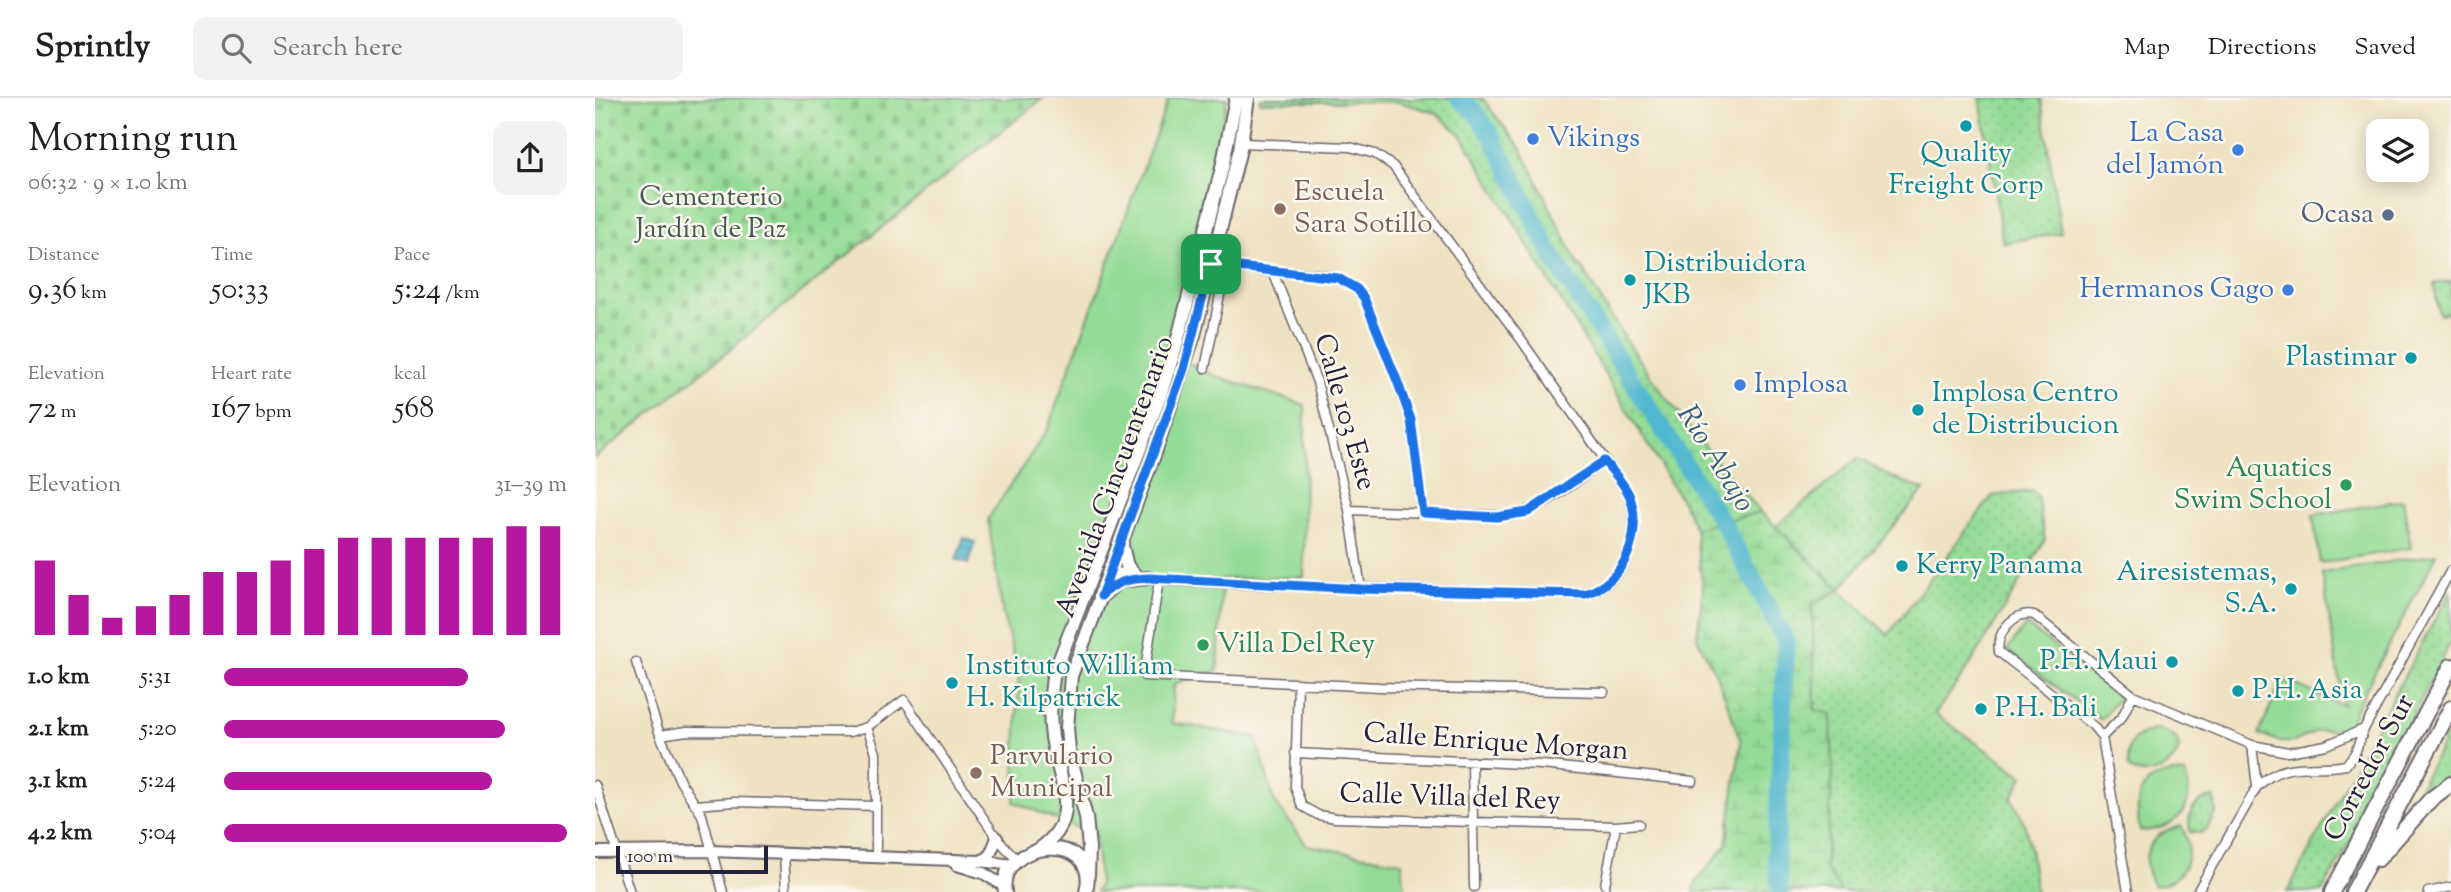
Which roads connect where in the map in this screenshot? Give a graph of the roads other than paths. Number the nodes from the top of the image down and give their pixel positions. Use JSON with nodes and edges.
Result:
{"nodes":[{"id":1,"x":1241,"y":102,"type":"edge"},
{"id":2,"x":1241,"y":143,"type":"junction"},
{"id":3,"x":1211,"y":264,"type":"junction"},
{"id":4,"x":1226,"y":266,"type":"junction"},
{"id":5,"x":1273,"y":272,"type":"junction"},
{"id":6,"x":1205,"y":368,"type":"dead end"},
{"id":7,"x":1604,"y":461,"type":"junction"},
{"id":8,"x":1349,"y":510,"type":"junction"},
{"id":9,"x":1423,"y":513,"type":"junction"},
{"id":10,"x":1121,"y":541,"type":"junction"},
{"id":11,"x":2451,"y":570,"type":"edge"},
{"id":12,"x":1110,"y":572,"type":"junction"},
{"id":13,"x":1148,"y":578,"type":"junction"},
{"id":14,"x":1361,"y":589,"type":"junction"},
{"id":15,"x":1101,"y":596,"type":"junction"},
{"id":16,"x":636,"y":662,"type":"dead end"},
{"id":17,"x":2451,"y":666,"type":"edge"},
{"id":18,"x":1297,"y":683,"type":"junction"},
{"id":19,"x":1604,"y":692,"type":"dead end"},
{"id":20,"x":2133,"y":695,"type":"junction"},
{"id":21,"x":1050,"y":696,"type":"junction"},
{"id":22,"x":2451,"y":708,"type":"edge"},
{"id":23,"x":867,"y":727,"type":"junction"},
{"id":24,"x":2364,"y":729,"type":"junction"},
{"id":25,"x":660,"y":735,"type":"junction"},
{"id":26,"x":2102,"y":737,"type":"junction"},
{"id":27,"x":2252,"y":745,"type":"junction"},
{"id":28,"x":1295,"y":753,"type":"junction"},
{"id":29,"x":1472,"y":761,"type":"junction"},
{"id":30,"x":1693,"y":781,"type":"dead end"},
{"id":31,"x":2451,"y":784,"type":"edge"},
{"id":32,"x":595,"y":785,"type":"edge"},
{"id":33,"x":2257,"y":788,"type":"junction"},
{"id":34,"x":696,"y":805,"type":"junction"},
{"id":35,"x":876,"y":806,"type":"junction"},
{"id":36,"x":1473,"y":822,"type":"junction"},
{"id":37,"x":1639,"y":824,"type":"dead end"},
{"id":38,"x":1616,"y":826,"type":"junction"},
{"id":39,"x":997,"y":838,"type":"junction"},
{"id":40,"x":1038,"y":850,"type":"junction"},
{"id":41,"x":710,"y":851,"type":"junction"},
{"id":42,"x":595,"y":852,"type":"edge"},
{"id":43,"x":618,"y":852,"type":"junction"},
{"id":44,"x":784,"y":853,"type":"junction"},
{"id":45,"x":876,"y":858,"type":"junction"},
{"id":46,"x":941,"y":860,"type":"junction"},
{"id":47,"x":980,"y":861,"type":"junction"},
{"id":48,"x":1015,"y":862,"type":"junction"},
{"id":49,"x":1088,"y":874,"type":"junction"},
{"id":50,"x":1605,"y":885,"type":"dead end"},
{"id":51,"x":1474,"y":887,"type":"dead end"},
{"id":52,"x":2451,"y":887,"type":"edge"},
{"id":53,"x":1004,"y":889,"type":"edge"},
{"id":54,"x":2354,"y":890,"type":"edge"},
{"id":55,"x":630,"y":892,"type":"edge"},
{"id":56,"x":723,"y":892,"type":"edge"},
{"id":57,"x":786,"y":892,"type":"edge"},
{"id":58,"x":1086,"y":892,"type":"edge"},
{"id":59,"x":2128,"y":892,"type":"edge"},
{"id":60,"x":2197,"y":892,"type":"edge"},
{"id":61,"x":2332,"y":892,"type":"edge"},
{"id":62,"x":2428,"y":892,"type":"edge"}],
"edges":[{"from":1,"to":2,"type":"main road","name":"Avenida Cincuentenario"},
{"from":1,"to":21,"type":"main road","name":"Avenida Cincuentenario"},
{"from":2,"to":3,"type":"main road","name":"Avenida Cincuentenario"},
{"from":2,"to":7,"type":"street"},
{"from":3,"to":4,"type":"street"},
{"from":3,"to":10,"type":"main road","name":"Avenida Cincuentenario"},
{"from":4,"to":5,"type":"street"},
{"from":4,"to":6,"type":"street"},
{"from":5,"to":8,"type":"street","name":"Calle 103 Este"},
{"from":5,"to":9,"type":"street"},
{"from":7,"to":9,"type":"street"},
{"from":7,"to":14,"type":"street"},
{"from":8,"to":9,"type":"street"},
{"from":8,"to":14,"type":"street","name":"Calle 103 Este"},
{"from":10,"to":12,"type":"main road","name":"Avenida Cincuentenario"},
{"from":10,"to":13,"type":"main road"},
{"from":11,"to":24,"type":"street"},
{"from":12,"to":13,"type":"street"},
{"from":12,"to":15,"type":"main road","name":"Avenida Cincuentenario"},
{"from":12,"to":21,"type":"main road"},
{"from":13,"to":14,"type":"street"},
{"from":13,"to":15,"type":"main road"},
{"from":13,"to":18,"type":"street"},
{"from":15,"to":49,"type":"main road","name":"Avenida Cincuentenario"},
{"from":16,"to":25,"type":"street"},
{"from":17,"to":61,"type":"highway","name":"Corredor Sur"},
{"from":18,"to":19,"type":"street"},
{"from":18,"to":28,"type":"street","name":"Calle Villa del Rey"},
{"from":20,"to":26,"type":"street"},
{"from":20,"to":26,"type":"street"},
{"from":20,"to":27,"type":"street"},
{"from":21,"to":40,"type":"main road","name":"Avenida Cincuentenario"},
{"from":22,"to":54,"type":"highway","name":"Corredor Sur"},
{"from":23,"to":25,"type":"street"},
{"from":23,"to":35,"type":"street"},
{"from":23,"to":39,"type":"street"},
{"from":24,"to":27,"type":"street"},
{"from":24,"to":33,"type":"street"},
{"from":25,"to":34,"type":"street"},
{"from":26,"to":59,"type":"street"},
{"from":27,"to":33,"type":"street"},
{"from":28,"to":29,"type":"street","name":"Calle Enrique Morgan"},
{"from":28,"to":36,"type":"street","name":"Calle Villa del Rey"},
{"from":29,"to":30,"type":"street","name":"Calle Enrique Morgan"},
{"from":29,"to":36,"type":"street"},
{"from":31,"to":54,"type":"highway"},
{"from":32,"to":43,"type":"street"},
{"from":33,"to":60,"type":"street"},
{"from":34,"to":35,"type":"street"},
{"from":34,"to":41,"type":"street"},
{"from":35,"to":45,"type":"street"},
{"from":36,"to":38,"type":"street","name":"Calle Villa del Rey"},
{"from":36,"to":51,"type":"street"},
{"from":37,"to":38,"type":"street","name":"Calle Villa del Rey"},
{"from":38,"to":50,"type":"street"},
{"from":39,"to":47,"type":"street"},
{"from":39,"to":48,"type":"street"},
{"from":40,"to":48,"type":"main road"},
{"from":40,"to":49,"type":"main road"},
{"from":41,"to":43,"type":"street"},
{"from":41,"to":44,"type":"street"},
{"from":41,"to":56,"type":"street"},
{"from":42,"to":43,"type":"street"},
{"from":43,"to":55,"type":"street"},
{"from":44,"to":45,"type":"street"},
{"from":44,"to":57,"type":"street"},
{"from":45,"to":46,"type":"street"},
{"from":46,"to":47,"type":"street"},
{"from":46,"to":53,"type":"street"},
{"from":47,"to":48,"type":"street"},
{"from":48,"to":53,"type":"main road"},
{"from":49,"to":58,"type":"main road","name":"Avenida Cincuentenario"},
{"from":52,"to":62,"type":"street"}]}
